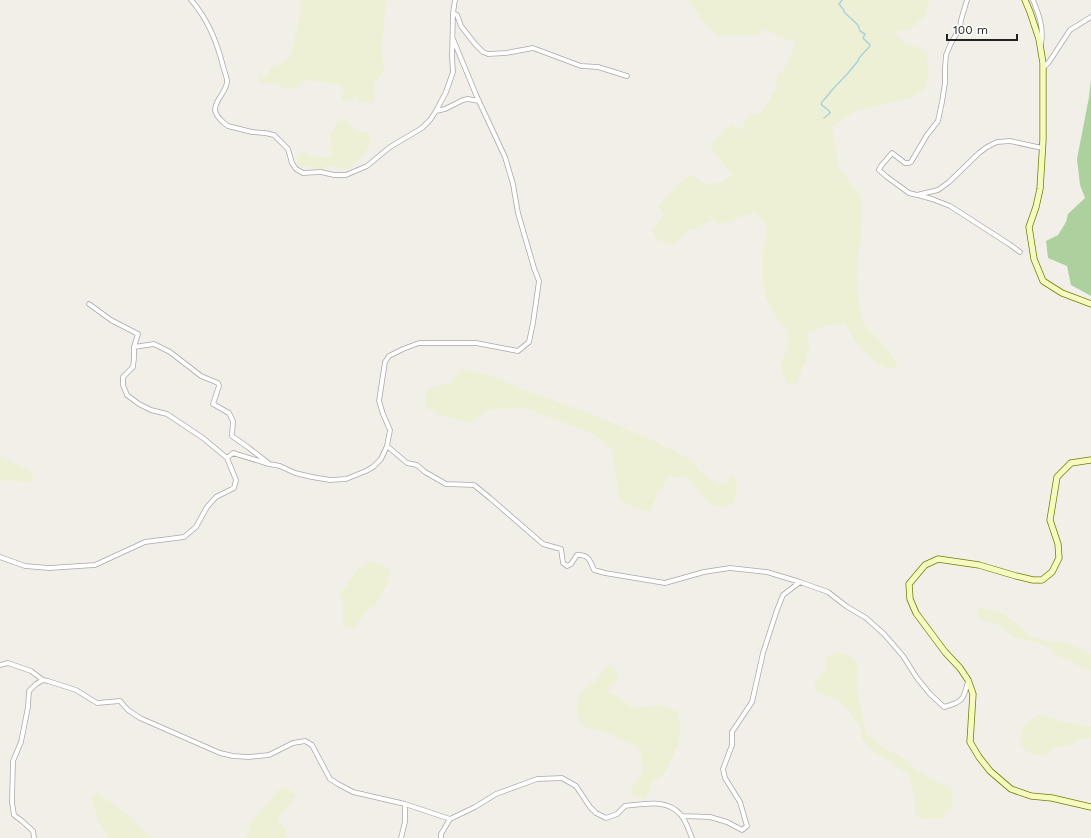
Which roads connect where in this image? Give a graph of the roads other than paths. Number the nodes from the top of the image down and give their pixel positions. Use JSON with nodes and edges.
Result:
{"nodes":[{"id":1,"x":192,"y":0,"type":"edge"},
{"id":2,"x":455,"y":0,"type":"edge"},
{"id":3,"x":967,"y":0,"type":"edge"},
{"id":4,"x":1025,"y":0,"type":"edge"},
{"id":5,"x":1033,"y":0,"type":"edge"},
{"id":6,"x":453,"y":13,"type":"junction"},
{"id":7,"x":1091,"y":17,"type":"edge"},
{"id":8,"x":453,"y":39,"type":"junction"},
{"id":9,"x":1041,"y":48,"type":"junction"},
{"id":10,"x":1043,"y":68,"type":"junction"},
{"id":11,"x":627,"y":76,"type":"dead end"},
{"id":12,"x":479,"y":101,"type":"junction"},
{"id":13,"x":436,"y":111,"type":"junction"},
{"id":14,"x":1042,"y":148,"type":"junction"},
{"id":15,"x":917,"y":195,"type":"junction"},
{"id":16,"x":1020,"y":252,"type":"dead end"},
{"id":17,"x":89,"y":304,"type":"dead end"},
{"id":18,"x":1091,"y":304,"type":"edge"},
{"id":19,"x":134,"y":347,"type":"junction"},
{"id":20,"x":387,"y":446,"type":"junction"},
{"id":21,"x":227,"y":458,"type":"junction"},
{"id":22,"x":1091,"y":460,"type":"edge"},
{"id":23,"x":269,"y":464,"type":"junction"},
{"id":24,"x":0,"y":557,"type":"edge"},
{"id":25,"x":800,"y":582,"type":"junction"},
{"id":26,"x":0,"y":666,"type":"edge"},
{"id":27,"x":43,"y":680,"type":"junction"},
{"id":28,"x":968,"y":680,"type":"junction"},
{"id":29,"x":405,"y":804,"type":"junction"},
{"id":30,"x":1091,"y":807,"type":"edge"},
{"id":31,"x":682,"y":816,"type":"junction"},
{"id":32,"x":450,"y":819,"type":"junction"},
{"id":33,"x":34,"y":838,"type":"edge"},
{"id":34,"x":401,"y":838,"type":"edge"},
{"id":35,"x":440,"y":838,"type":"edge"},
{"id":36,"x":692,"y":838,"type":"edge"}],
"edges":[{"from":1,"to":13,"type":"street"},
{"from":2,"to":6,"type":"street"},
{"from":3,"to":15,"type":"street"},
{"from":4,"to":9,"type":"street"},
{"from":5,"to":9,"type":"street"},
{"from":6,"to":8,"type":"street"},
{"from":6,"to":11,"type":"street"},
{"from":7,"to":10,"type":"street"},
{"from":8,"to":12,"type":"street"},
{"from":8,"to":13,"type":"street"},
{"from":9,"to":10,"type":"street"},
{"from":10,"to":14,"type":"street"},
{"from":12,"to":13,"type":"street"},
{"from":12,"to":20,"type":"street"},
{"from":14,"to":15,"type":"street"},
{"from":14,"to":18,"type":"street"},
{"from":15,"to":16,"type":"street"},
{"from":17,"to":19,"type":"street"},
{"from":19,"to":21,"type":"street"},
{"from":19,"to":23,"type":"street"},
{"from":20,"to":23,"type":"street"},
{"from":20,"to":25,"type":"street"},
{"from":21,"to":23,"type":"street"},
{"from":21,"to":24,"type":"street"},
{"from":22,"to":28,"type":"street"},
{"from":25,"to":28,"type":"street"},
{"from":25,"to":31,"type":"street"},
{"from":26,"to":27,"type":"street"},
{"from":27,"to":29,"type":"street"},
{"from":27,"to":33,"type":"street"},
{"from":28,"to":30,"type":"street"},
{"from":29,"to":32,"type":"street"},
{"from":29,"to":34,"type":"street"},
{"from":31,"to":32,"type":"street"},
{"from":31,"to":36,"type":"street"},
{"from":32,"to":35,"type":"street"}]}
